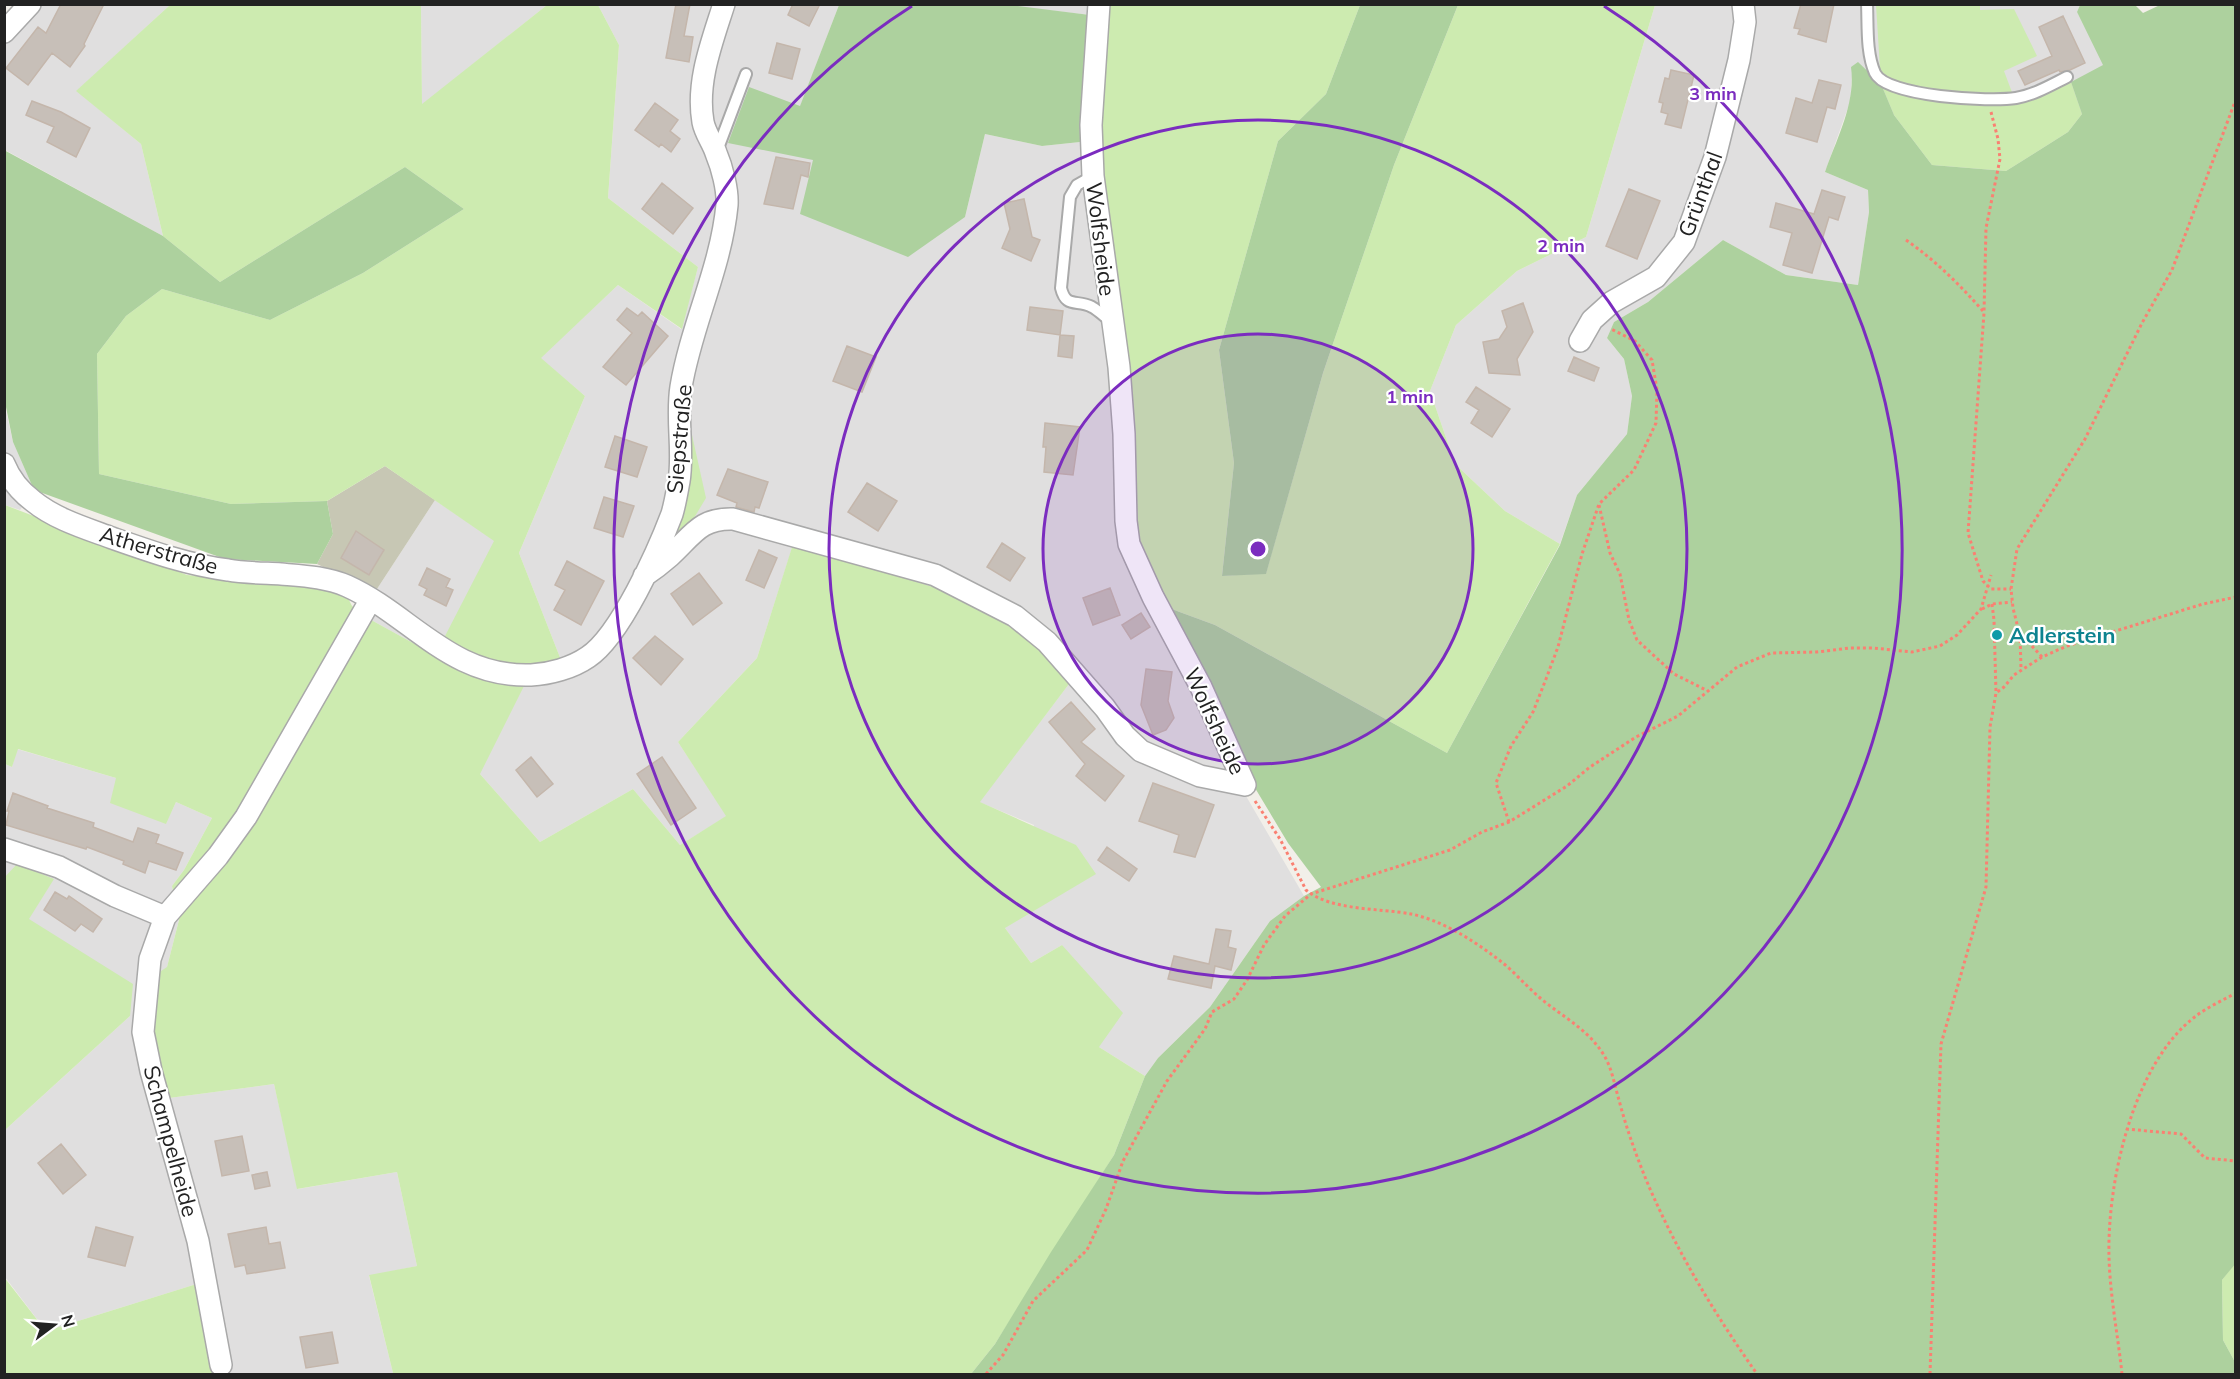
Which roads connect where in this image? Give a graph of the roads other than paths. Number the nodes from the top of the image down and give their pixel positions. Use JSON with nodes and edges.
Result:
{"nodes":[{"id":1,"x":30,"y":4,"type":"edge"},
{"id":2,"x":724,"y":4,"type":"edge"},
{"id":3,"x":1099,"y":4,"type":"edge"},
{"id":4,"x":1743,"y":4,"type":"edge"},
{"id":5,"x":1867,"y":4,"type":"edge"},
{"id":6,"x":4,"y":32,"type":"edge"},
{"id":7,"x":746,"y":74,"type":"dead end"},
{"id":8,"x":2067,"y":77,"type":"dead end"},
{"id":9,"x":714,"y":147,"type":"junction"},
{"id":10,"x":1093,"y":176,"type":"junction"},
{"id":11,"x":1112,"y":323,"type":"junction"},
{"id":12,"x":1580,"y":341,"type":"dead end"},
{"id":13,"x":4,"y":465,"type":"edge"},
{"id":14,"x":644,"y":576,"type":"junction"},
{"id":15,"x":371,"y":599,"type":"junction"},
{"id":16,"x":4,"y":849,"type":"edge"},
{"id":17,"x":165,"y":917,"type":"junction"},
{"id":18,"x":222,"y":1370,"type":"edge"}],
"edges":[{"from":1,"to":6,"type":"street"},
{"from":2,"to":9,"type":"street","name":"Siepstraße"},
{"from":3,"to":10,"type":"street","name":"Wolfsheide"},
{"from":4,"to":12,"type":"street","name":"Grünthal"},
{"from":5,"to":8,"type":"lane"},
{"from":7,"to":9,"type":"lane"},
{"from":9,"to":14,"type":"street","name":"Siepstraße"},
{"from":10,"to":11,"type":"street","name":"Wolfsheide"},
{"from":10,"to":11,"type":"lane"},
{"from":11,"to":14,"type":"street","name":"Wolfsheide"},
{"from":13,"to":15,"type":"street","name":"Atherstraße"},
{"from":14,"to":15,"type":"street","name":"Siepstraße"},
{"from":15,"to":17,"type":"street","name":"Schampelheide"},
{"from":16,"to":17,"type":"street"},
{"from":17,"to":18,"type":"street","name":"Schampelheide"}]}
